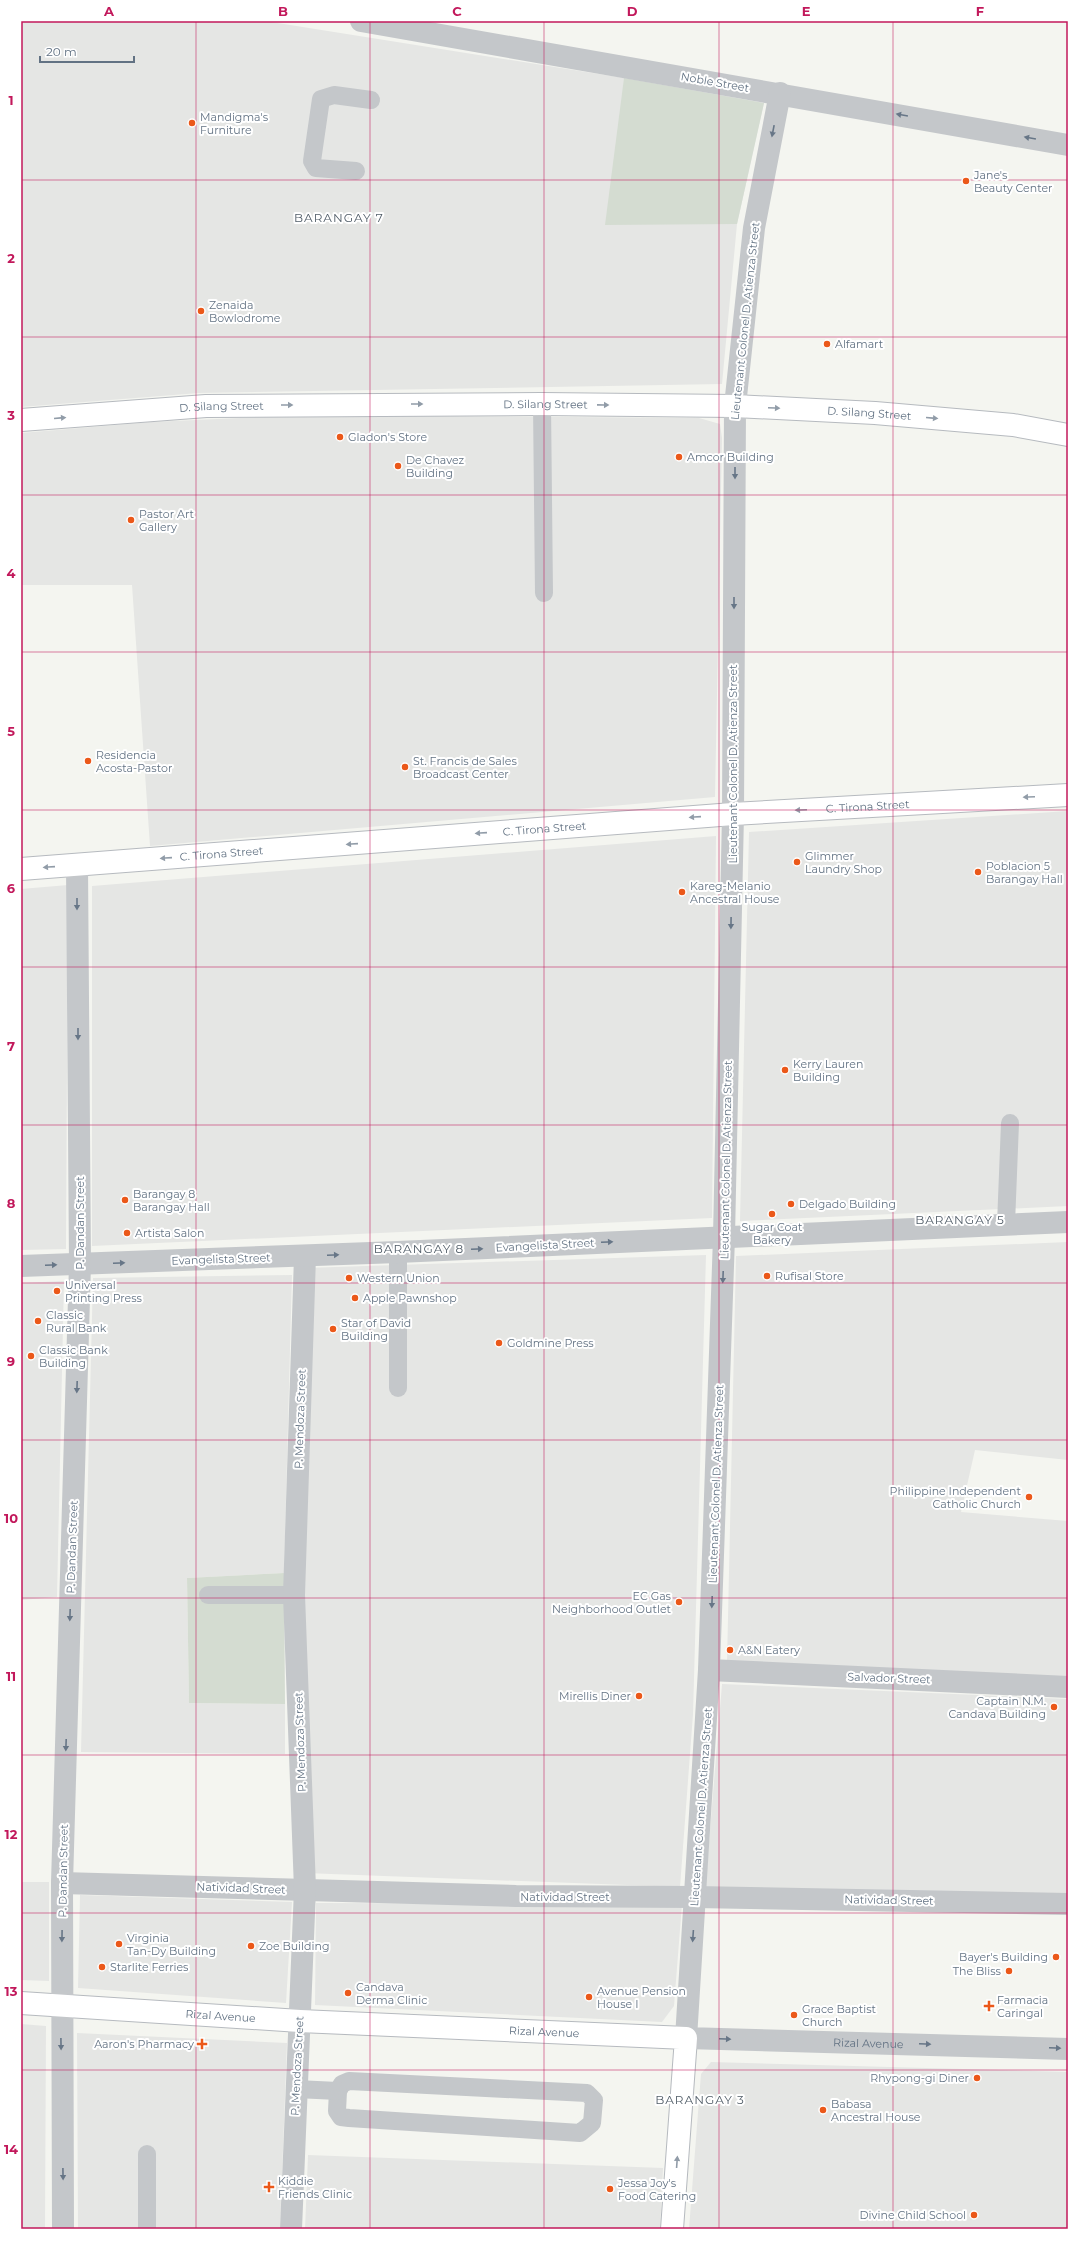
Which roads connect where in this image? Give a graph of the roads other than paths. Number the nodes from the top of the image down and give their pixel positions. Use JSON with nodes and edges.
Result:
{"nodes":[{"id":1,"x":362,"y":21,"type":"edge"},
{"id":2,"x":780,"y":93,"type":"junction"},
{"id":3,"x":371,"y":100,"type":"dead end"},
{"id":4,"x":1068,"y":145,"type":"edge"},
{"id":5,"x":356,"y":171,"type":"dead end"},
{"id":6,"x":542,"y":404,"type":"junction"},
{"id":7,"x":735,"y":406,"type":"junction"},
{"id":8,"x":21,"y":420,"type":"edge"},
{"id":9,"x":1068,"y":435,"type":"edge"},
{"id":10,"x":544,"y":593,"type":"dead end"},
{"id":11,"x":1068,"y":795,"type":"edge"},
{"id":12,"x":733,"y":814,"type":"junction"},
{"id":13,"x":77,"y":865,"type":"junction"},
{"id":14,"x":21,"y":869,"type":"edge"},
{"id":15,"x":1010,"y":1123,"type":"dead end"},
{"id":16,"x":1068,"y":1222,"type":"edge"},
{"id":17,"x":1006,"y":1224,"type":"junction"},
{"id":18,"x":724,"y":1237,"type":"junction"},
{"id":19,"x":398,"y":1252,"type":"junction"},
{"id":20,"x":305,"y":1256,"type":"junction"},
{"id":21,"x":80,"y":1264,"type":"junction"},
{"id":22,"x":21,"y":1266,"type":"edge"},
{"id":23,"x":398,"y":1388,"type":"dead end"},
{"id":24,"x":208,"y":1595,"type":"dead end"},
{"id":25,"x":294,"y":1595,"type":"junction"},
{"id":26,"x":709,"y":1670,"type":"junction"},
{"id":27,"x":1068,"y":1687,"type":"edge"},
{"id":28,"x":62,"y":1883,"type":"junction"},
{"id":29,"x":305,"y":1889,"type":"junction"},
{"id":30,"x":695,"y":1897,"type":"junction"},
{"id":31,"x":1068,"y":1904,"type":"edge"},
{"id":32,"x":21,"y":2003,"type":"edge"},
{"id":33,"x":61,"y":2005,"type":"junction"},
{"id":34,"x":300,"y":2021,"type":"junction"},
{"id":35,"x":686,"y":2038,"type":"junction"},
{"id":36,"x":1068,"y":2049,"type":"edge"},
{"id":37,"x":296,"y":2089,"type":"junction"},
{"id":38,"x":338,"y":2091,"type":"junction"},
{"id":39,"x":147,"y":2154,"type":"dead end"},
{"id":40,"x":63,"y":2229,"type":"edge"},
{"id":41,"x":147,"y":2229,"type":"edge"},
{"id":42,"x":291,"y":2229,"type":"edge"},
{"id":43,"x":672,"y":2229,"type":"edge"}],
"edges":[{"from":1,"to":2,"type":"street","name":"Noble Street"},
{"from":4,"to":2,"type":"street","name":"Noble Street","one_way":true},
{"from":2,"to":7,"type":"street","name":"Lieutenant Colonel D. Atienza Street","one_way":true},
{"from":3,"to":5,"type":"lane"},
{"from":6,"to":7,"type":"main road","name":"D. Silang Street","one_way":true},
{"from":8,"to":6,"type":"main road","name":"D. Silang Street","one_way":true},
{"from":6,"to":10,"type":"lane"},
{"from":7,"to":9,"type":"main road","name":"D. Silang Street","one_way":true},
{"from":7,"to":12,"type":"street","name":"Lieutenant Colonel D. Atienza Street","one_way":true},
{"from":11,"to":12,"type":"main road","name":"C. Tirona Street","one_way":true},
{"from":12,"to":13,"type":"main road","name":"C. Tirona Street","one_way":true},
{"from":12,"to":18,"type":"street","name":"Lieutenant Colonel D. Atienza Street","one_way":true},
{"from":13,"to":14,"type":"main road","name":"C. Tirona Street","one_way":true},
{"from":13,"to":21,"type":"street","name":"P. Dandan Street","one_way":true},
{"from":15,"to":17,"type":"lane"},
{"from":16,"to":17,"type":"street","name":"Evangelista Street"},
{"from":17,"to":18,"type":"street","name":"Evangelista Street"},
{"from":19,"to":18,"type":"street","name":"Evangelista Street","one_way":true},
{"from":18,"to":26,"type":"street","name":"Lieutenant Colonel D. Atienza Street","one_way":true},
{"from":20,"to":19,"type":"street","name":"Evangelista Street","one_way":true},
{"from":19,"to":23,"type":"lane"},
{"from":21,"to":20,"type":"street","name":"Evangelista Street","one_way":true},
{"from":20,"to":25,"type":"street","name":"P. Mendoza Street"},
{"from":22,"to":21,"type":"street","name":"Evangelista Street","one_way":true},
{"from":21,"to":28,"type":"street","name":"P. Dandan Street","one_way":true},
{"from":24,"to":25,"type":"lane"},
{"from":25,"to":29,"type":"street","name":"P. Mendoza Street"},
{"from":26,"to":27,"type":"street","name":"Salvador Street"},
{"from":26,"to":30,"type":"street","name":"Lieutenant Colonel D. Atienza Street"},
{"from":28,"to":29,"type":"street","name":"Natividad Street"},
{"from":28,"to":33,"type":"street","name":"P. Dandan Street","one_way":true},
{"from":29,"to":30,"type":"street","name":"Natividad Street"},
{"from":29,"to":34,"type":"street","name":"P. Mendoza Street"},
{"from":30,"to":31,"type":"street","name":"Natividad Street"},
{"from":30,"to":35,"type":"street","name":"Lieutenant Colonel D. Atienza Street","one_way":true},
{"from":32,"to":33,"type":"main road","name":"Rizal Avenue"},
{"from":33,"to":34,"type":"main road","name":"Rizal Avenue"},
{"from":33,"to":40,"type":"street","name":"P. Dandan Street","one_way":true},
{"from":34,"to":35,"type":"main road","name":"Rizal Avenue"},
{"from":34,"to":37,"type":"street","name":"P. Mendoza Street"},
{"from":35,"to":36,"type":"street","name":"Rizal Avenue","one_way":true},
{"from":43,"to":35,"type":"main road","name":"Lieutenant Colonel D. Atienza Street","one_way":true},
{"from":37,"to":38,"type":"lane"},
{"from":37,"to":42,"type":"street","name":"P. Mendoza Street"},
{"from":38,"to":38,"type":"lane"},
{"from":39,"to":41,"type":"lane"}]}
